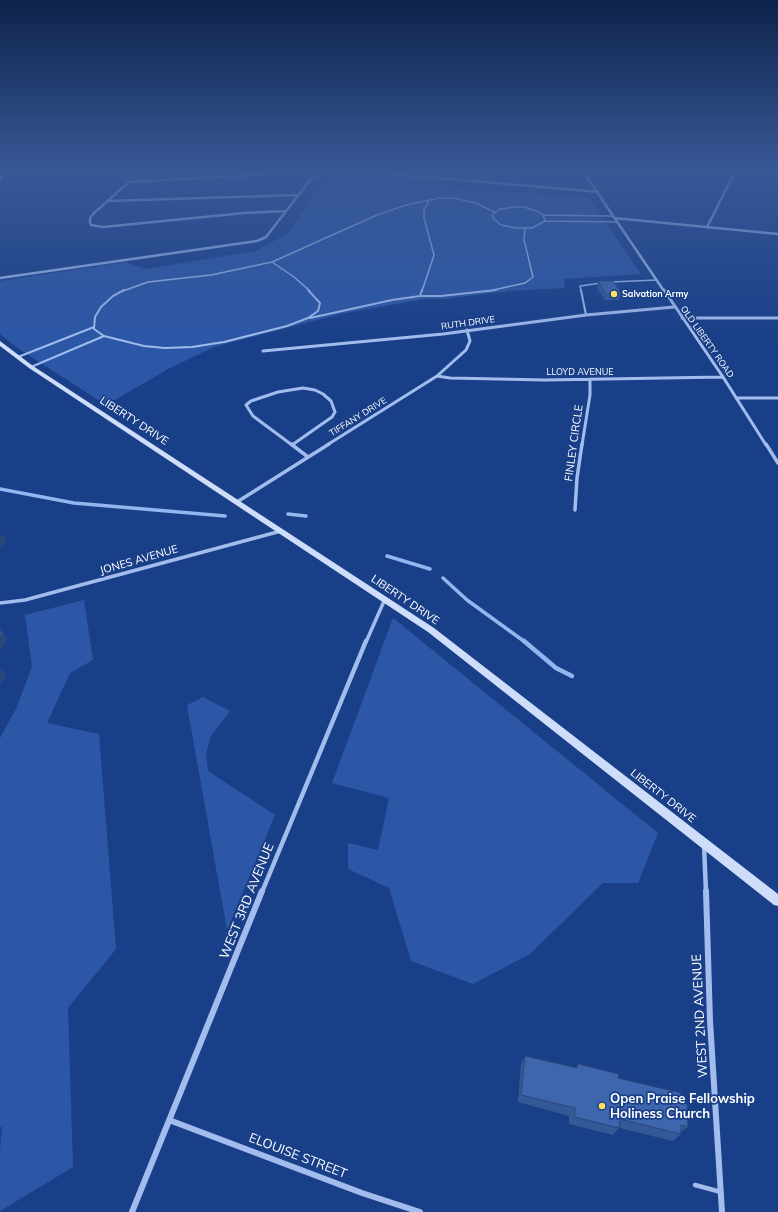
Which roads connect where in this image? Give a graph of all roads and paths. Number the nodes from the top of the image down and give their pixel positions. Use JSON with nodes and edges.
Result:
{"nodes":[{"id":1,"x":274,"y":227,"type":"edge"},
{"id":2,"x":351,"y":227,"type":"edge"},
{"id":3,"x":426,"y":227,"type":"edge"},
{"id":4,"x":513,"y":227,"type":"edge"},
{"id":5,"x":534,"y":227,"type":"edge"},
{"id":6,"x":620,"y":227,"type":"edge"},
{"id":7,"x":703,"y":227,"type":"edge"},
{"id":8,"x":707,"y":227,"type":"joint"},
{"id":9,"x":525,"y":228,"type":"junction"},
{"id":10,"x":778,"y":234,"type":"edge"},
{"id":11,"x":272,"y":262,"type":"junction"},
{"id":12,"x":0,"y":278,"type":"edge"},
{"id":13,"x":657,"y":280,"type":"junction"},
{"id":14,"x":420,"y":296,"type":"junction"},
{"id":15,"x":674,"y":307,"type":"junction"},
{"id":16,"x":586,"y":315,"type":"junction"},
{"id":17,"x":308,"y":318,"type":"junction"},
{"id":18,"x":682,"y":318,"type":"junction"},
{"id":19,"x":778,"y":318,"type":"edge"},
{"id":20,"x":94,"y":326,"type":"junction"},
{"id":21,"x":467,"y":330,"type":"junction"},
{"id":22,"x":104,"y":336,"type":"junction"},
{"id":23,"x":0,"y":343,"type":"edge"},
{"id":24,"x":263,"y":351,"type":"dead end"},
{"id":25,"x":18,"y":358,"type":"junction"},
{"id":26,"x":31,"y":367,"type":"junction"},
{"id":27,"x":437,"y":376,"type":"junction"},
{"id":28,"x":723,"y":378,"type":"junction"},
{"id":29,"x":590,"y":379,"type":"junction"},
{"id":30,"x":736,"y":398,"type":"junction"},
{"id":31,"x":778,"y":398,"type":"edge"},
{"id":32,"x":292,"y":445,"type":"junction"},
{"id":33,"x":308,"y":457,"type":"junction"},
{"id":34,"x":778,"y":463,"type":"edge"},
{"id":35,"x":237,"y":502,"type":"junction"},
{"id":36,"x":575,"y":510,"type":"dead end"},
{"id":37,"x":282,"y":531,"type":"junction"},
{"id":38,"x":385,"y":599,"type":"junction"},
{"id":39,"x":0,"y":603,"type":"edge"},
{"id":40,"x":704,"y":842,"type":"junction"},
{"id":41,"x":778,"y":901,"type":"edge"},
{"id":42,"x":169,"y":1120,"type":"junction"},
{"id":43,"x":695,"y":1185,"type":"dead end"},
{"id":44,"x":721,"y":1192,"type":"junction"},
{"id":45,"x":132,"y":1212,"type":"edge"},
{"id":46,"x":420,"y":1212,"type":"edge"},
{"id":47,"x":722,"y":1212,"type":"edge"}],
"edges":[{"from":1,"to":12,"type":"street"},
{"from":2,"to":11,"type":"lane"},
{"from":3,"to":14,"type":"lane"},
{"from":4,"to":9,"type":"lane"},
{"from":5,"to":9,"type":"lane"},
{"from":6,"to":13,"type":"street","name":"OLD LIBERTY ROAD"},
{"from":7,"to":8,"type":"street"},
{"from":8,"to":10,"type":"street"},
{"from":9,"to":14,"type":"lane"},
{"from":11,"to":17,"type":"lane"},
{"from":11,"to":20,"type":"lane"},
{"from":13,"to":15,"type":"street","name":"OLD LIBERTY ROAD"},
{"from":13,"to":16,"type":"lane"},
{"from":14,"to":17,"type":"lane"},
{"from":15,"to":16,"type":"street","name":"RUTH DRIVE"},
{"from":15,"to":18,"type":"street","name":"OLD LIBERTY ROAD"},
{"from":16,"to":21,"type":"street","name":"RUTH DRIVE"},
{"from":17,"to":22,"type":"lane"},
{"from":18,"to":19,"type":"street"},
{"from":18,"to":28,"type":"street","name":"OLD LIBERTY ROAD"},
{"from":20,"to":22,"type":"lane"},
{"from":20,"to":25,"type":"lane"},
{"from":21,"to":24,"type":"street","name":"RUTH DRIVE"},
{"from":21,"to":27,"type":"street","name":"TIFFANY DRIVE"},
{"from":22,"to":26,"type":"lane"},
{"from":23,"to":25,"type":"main road","name":"LIBERTY DRIVE"},
{"from":25,"to":26,"type":"main road","name":"LIBERTY DRIVE"},
{"from":26,"to":35,"type":"main road","name":"LIBERTY DRIVE"},
{"from":27,"to":29,"type":"street","name":"LLOYD AVENUE"},
{"from":27,"to":33,"type":"street","name":"TIFFANY DRIVE"},
{"from":28,"to":29,"type":"street","name":"LLOYD AVENUE"},
{"from":28,"to":30,"type":"street","name":"OLD LIBERTY ROAD"},
{"from":29,"to":36,"type":"street","name":"FINLEY CIRCLE"},
{"from":30,"to":31,"type":"street"},
{"from":30,"to":34,"type":"street","name":"OLD LIBERTY ROAD"},
{"from":32,"to":32,"type":"street"},
{"from":32,"to":33,"type":"street"},
{"from":33,"to":35,"type":"street","name":"TIFFANY DRIVE"},
{"from":35,"to":37,"type":"main road","name":"LIBERTY DRIVE"},
{"from":37,"to":38,"type":"main road","name":"LIBERTY DRIVE"},
{"from":37,"to":39,"type":"street","name":"JONES AVENUE"},
{"from":38,"to":40,"type":"main road","name":"LIBERTY DRIVE"},
{"from":38,"to":42,"type":"street","name":"WEST 3RD AVENUE"},
{"from":40,"to":41,"type":"main road","name":"LIBERTY DRIVE"},
{"from":40,"to":44,"type":"street","name":"WEST 2ND AVENUE"},
{"from":42,"to":45,"type":"street","name":"WEST 3RD AVENUE"},
{"from":42,"to":46,"type":"street","name":"ELOUISE STREET"},
{"from":43,"to":44,"type":"lane"},
{"from":44,"to":47,"type":"street","name":"WEST 2ND AVENUE"}]}
